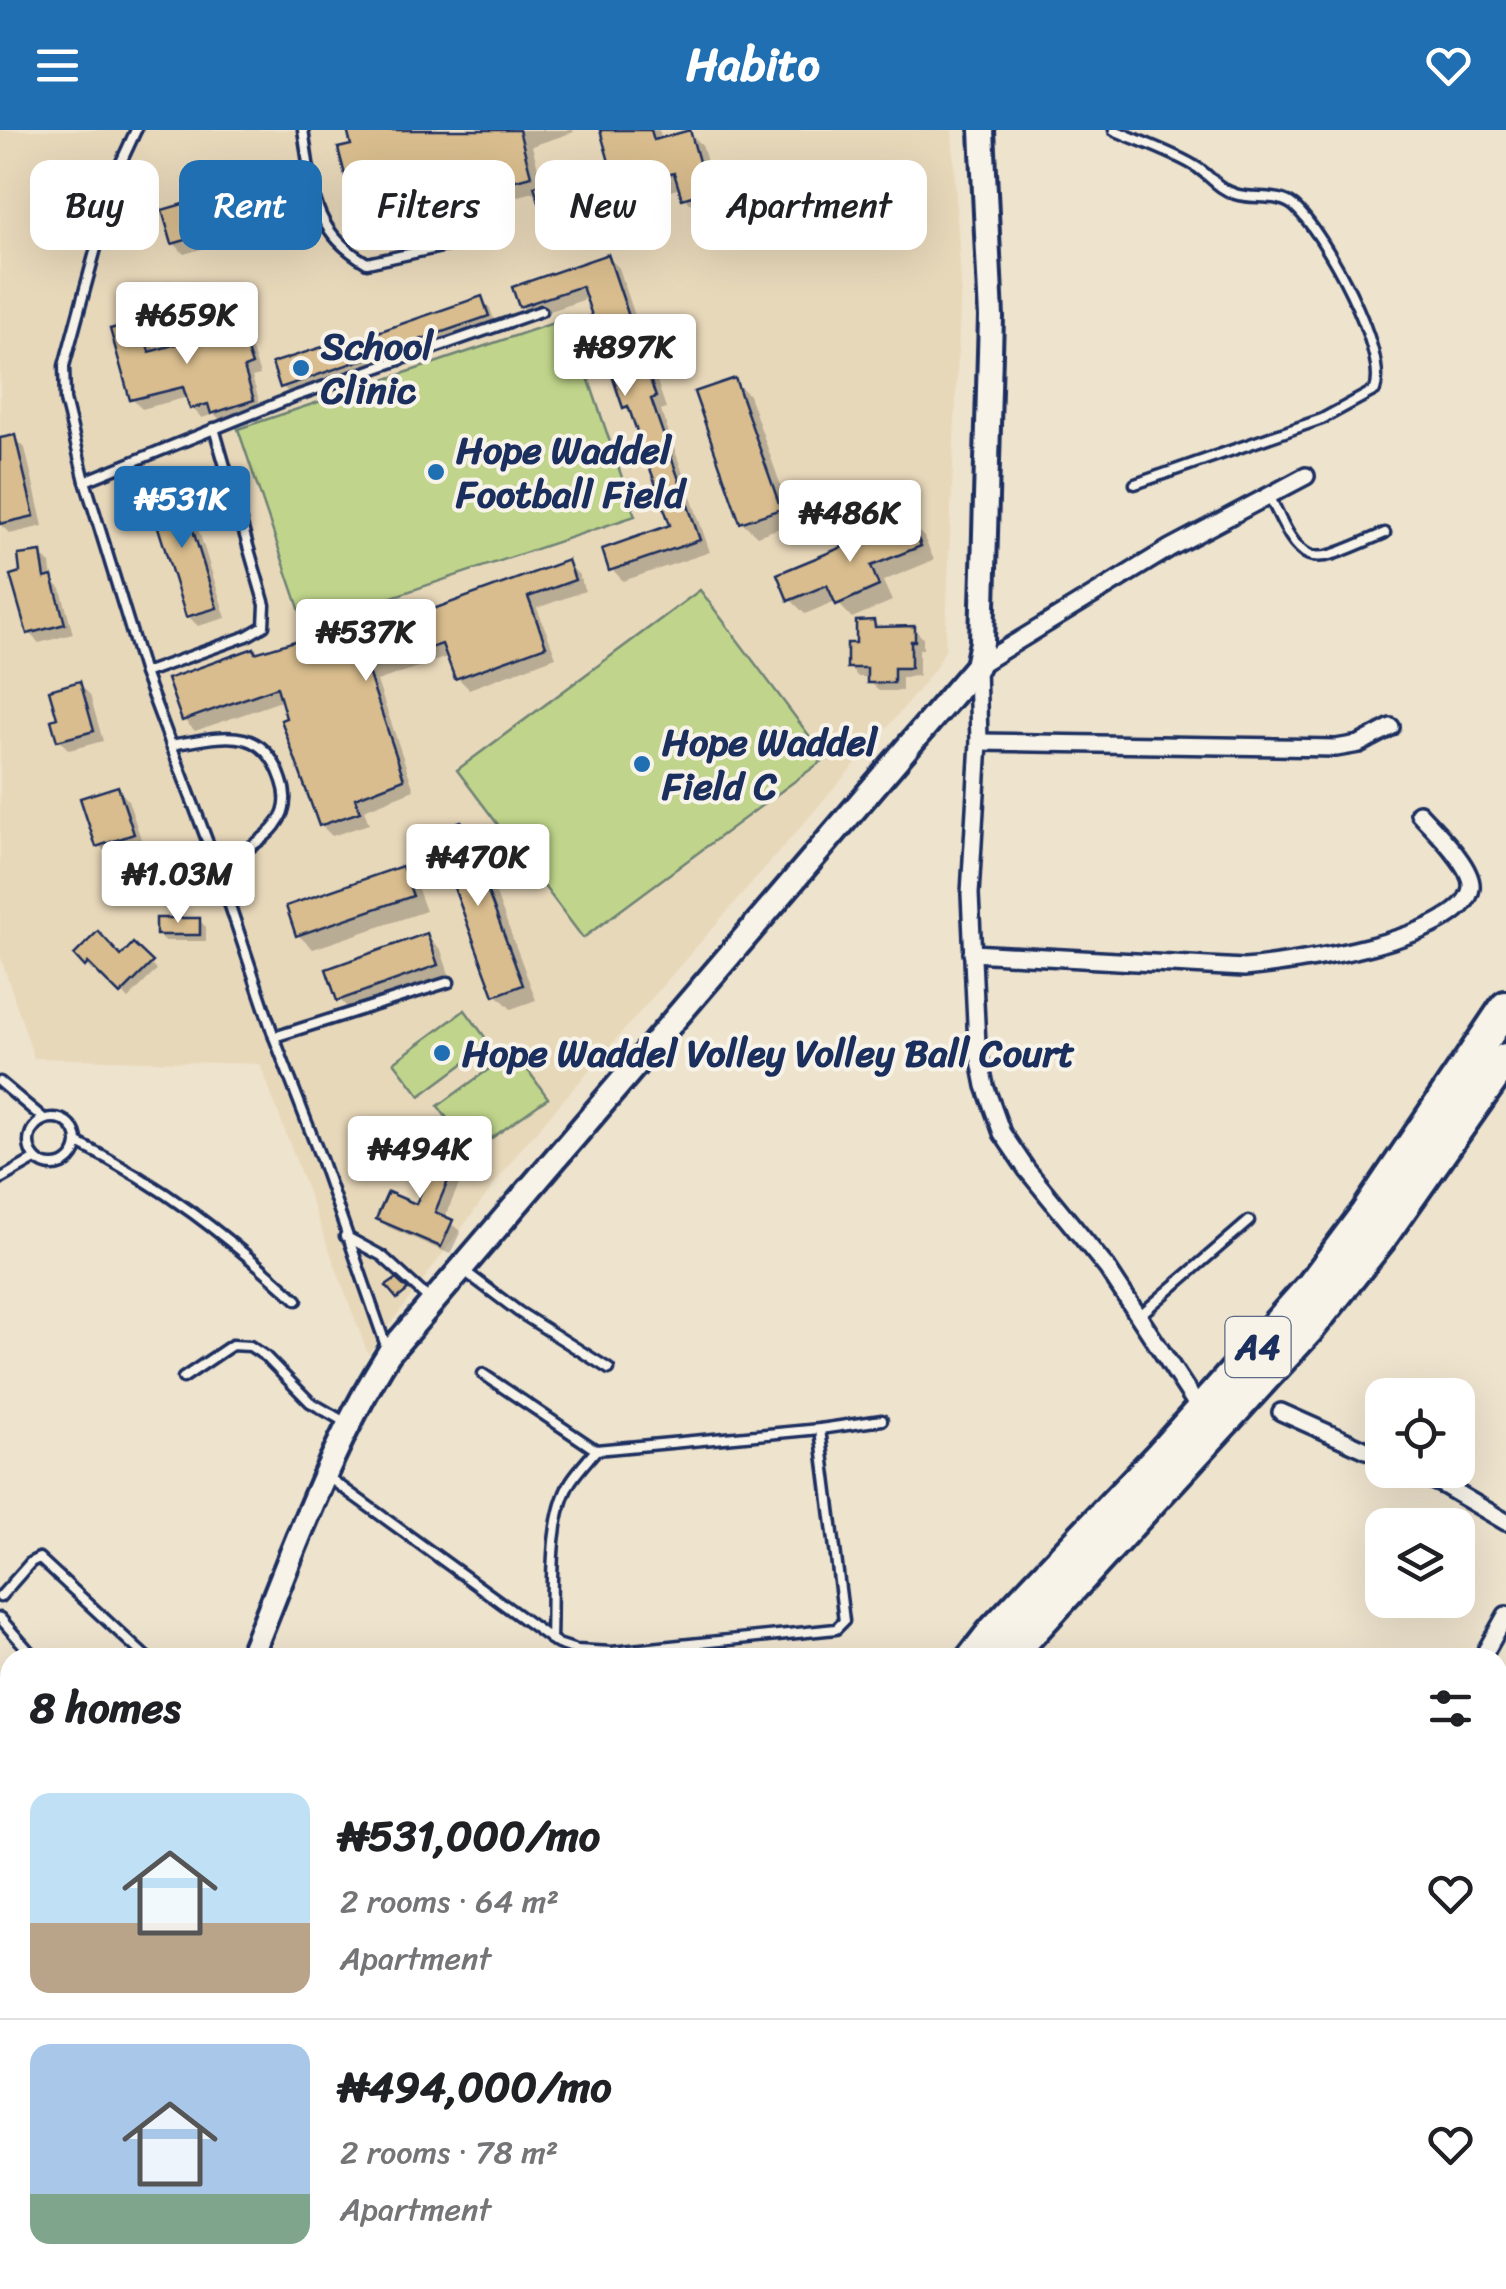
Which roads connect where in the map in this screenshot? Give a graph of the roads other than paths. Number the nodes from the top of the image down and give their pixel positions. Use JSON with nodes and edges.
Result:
{"nodes":[{"id":1,"x":136,"y":130,"type":"edge"},
{"id":2,"x":303,"y":130,"type":"edge"},
{"id":3,"x":982,"y":130,"type":"edge"},
{"id":4,"x":1114,"y":130,"type":"edge"},
{"id":5,"x":342,"y":249,"type":"edge"},
{"id":6,"x":345,"y":250,"type":"edge"},
{"id":7,"x":426,"y":250,"type":"edge"},
{"id":8,"x":541,"y":311,"type":"dead end"},
{"id":9,"x":214,"y":428,"type":"junction"},
{"id":10,"x":1306,"y":476,"type":"dead end"},
{"id":11,"x":85,"y":481,"type":"junction"},
{"id":12,"x":1135,"y":484,"type":"dead end"},
{"id":13,"x":1270,"y":495,"type":"junction"},
{"id":14,"x":1385,"y":534,"type":"dead end"},
{"id":15,"x":978,"y":666,"type":"junction"},
{"id":16,"x":144,"y":672,"type":"junction"},
{"id":17,"x":1391,"y":727,"type":"dead end"},
{"id":18,"x":979,"y":742,"type":"junction"},
{"id":19,"x":171,"y":745,"type":"junction"},
{"id":20,"x":1419,"y":813,"type":"dead end"},
{"id":21,"x":217,"y":867,"type":"junction"},
{"id":22,"x":972,"y":954,"type":"junction"},
{"id":23,"x":449,"y":982,"type":"dead end"},
{"id":24,"x":1506,"y":1006,"type":"edge"},
{"id":25,"x":274,"y":1037,"type":"junction"},
{"id":26,"x":1506,"y":1058,"type":"edge"},
{"id":27,"x":0,"y":1082,"type":"edge"},
{"id":28,"x":44,"y":1119,"type":"junction"},
{"id":29,"x":78,"y":1144,"type":"junction"},
{"id":30,"x":35,"y":1159,"type":"junction"},
{"id":31,"x":0,"y":1178,"type":"edge"},
{"id":32,"x":1249,"y":1221,"type":"dead end"},
{"id":33,"x":345,"y":1236,"type":"junction"},
{"id":34,"x":459,"y":1268,"type":"junction"},
{"id":35,"x":298,"y":1300,"type":"dead end"},
{"id":36,"x":431,"y":1302,"type":"junction"},
{"id":37,"x":1139,"y":1316,"type":"junction"},
{"id":38,"x":389,"y":1353,"type":"junction"},
{"id":39,"x":609,"y":1369,"type":"dead end"},
{"id":40,"x":484,"y":1374,"type":"dead end"},
{"id":41,"x":183,"y":1378,"type":"dead end"},
{"id":42,"x":1281,"y":1412,"type":"dead end"},
{"id":43,"x":882,"y":1420,"type":"dead end"},
{"id":44,"x":1208,"y":1422,"type":"junction"},
{"id":45,"x":349,"y":1424,"type":"junction"},
{"id":46,"x":820,"y":1429,"type":"junction"},
{"id":47,"x":1365,"y":1449,"type":"edge"},
{"id":48,"x":596,"y":1450,"type":"junction"},
{"id":49,"x":325,"y":1475,"type":"junction"},
{"id":50,"x":1448,"y":1488,"type":"edge"},
{"id":51,"x":1506,"y":1522,"type":"edge"},
{"id":52,"x":0,"y":1597,"type":"edge"},
{"id":53,"x":1506,"y":1615,"type":"edge"},
{"id":54,"x":0,"y":1618,"type":"edge"},
{"id":55,"x":551,"y":1639,"type":"junction"},
{"id":56,"x":26,"y":1648,"type":"edge"},
{"id":57,"x":136,"y":1648,"type":"edge"},
{"id":58,"x":254,"y":1648,"type":"edge"},
{"id":59,"x":571,"y":1648,"type":"edge"},
{"id":60,"x":651,"y":1648,"type":"edge"},
{"id":61,"x":981,"y":1648,"type":"edge"},
{"id":62,"x":1015,"y":1648,"type":"edge"},
{"id":63,"x":1488,"y":1648,"type":"edge"}],
"edges":[{"from":1,"to":11,"type":"lane"},
{"from":2,"to":5,"type":"lane"},
{"from":3,"to":15,"type":"street"},
{"from":4,"to":12,"type":"lane"},
{"from":6,"to":7,"type":"lane"},
{"from":8,"to":9,"type":"lane"},
{"from":9,"to":11,"type":"lane"},
{"from":9,"to":16,"type":"lane"},
{"from":10,"to":13,"type":"street"},
{"from":11,"to":16,"type":"lane"},
{"from":13,"to":14,"type":"lane"},
{"from":13,"to":15,"type":"street"},
{"from":15,"to":18,"type":"street"},
{"from":15,"to":34,"type":"street"},
{"from":16,"to":19,"type":"lane"},
{"from":17,"to":18,"type":"street"},
{"from":18,"to":22,"type":"street"},
{"from":19,"to":21,"type":"lane"},
{"from":19,"to":21,"type":"lane"},
{"from":20,"to":22,"type":"street"},
{"from":21,"to":25,"type":"lane"},
{"from":22,"to":37,"type":"street"},
{"from":23,"to":25,"type":"lane"},
{"from":24,"to":44,"type":"highway","number":"A4"},
{"from":25,"to":33,"type":"lane"},
{"from":26,"to":44,"type":"highway","number":"A4"},
{"from":27,"to":28,"type":"lane"},
{"from":28,"to":29,"type":"lane"},
{"from":28,"to":30,"type":"lane"},
{"from":29,"to":30,"type":"lane"},
{"from":29,"to":35,"type":"lane"},
{"from":30,"to":31,"type":"lane"},
{"from":32,"to":37,"type":"lane"},
{"from":33,"to":36,"type":"lane"},
{"from":33,"to":38,"type":"lane"},
{"from":34,"to":36,"type":"street"},
{"from":34,"to":39,"type":"lane"},
{"from":36,"to":38,"type":"street"},
{"from":37,"to":44,"type":"street"},
{"from":38,"to":45,"type":"street"},
{"from":40,"to":48,"type":"lane"},
{"from":41,"to":45,"type":"lane"},
{"from":42,"to":47,"type":"street"},
{"from":43,"to":46,"type":"lane"},
{"from":44,"to":61,"type":"highway","number":"A4"},
{"from":44,"to":62,"type":"highway","number":"A4"},
{"from":45,"to":49,"type":"street"},
{"from":46,"to":48,"type":"lane"},
{"from":46,"to":60,"type":"lane"},
{"from":48,"to":55,"type":"lane"},
{"from":49,"to":55,"type":"lane"},
{"from":49,"to":58,"type":"street"},
{"from":50,"to":51,"type":"street"},
{"from":52,"to":57,"type":"lane"},
{"from":53,"to":63,"type":"street"},
{"from":54,"to":56,"type":"lane"},
{"from":55,"to":59,"type":"lane"}]}
